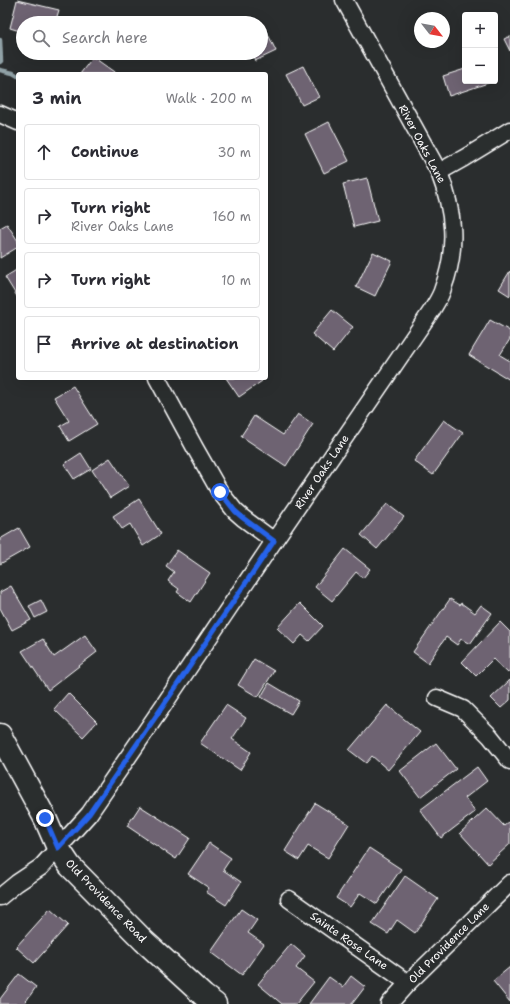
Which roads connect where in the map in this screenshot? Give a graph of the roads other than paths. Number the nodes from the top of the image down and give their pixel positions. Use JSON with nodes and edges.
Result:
{"nodes":[{"id":1,"x":344,"y":0,"type":"edge"},
{"id":2,"x":0,"y":114,"type":"edge"},
{"id":3,"x":16,"y":121,"type":"edge"},
{"id":4,"x":510,"y":130,"type":"edge"},
{"id":5,"x":439,"y":172,"type":"junction"},
{"id":6,"x":158,"y":380,"type":"edge"},
{"id":7,"x":274,"y":541,"type":"junction"},
{"id":8,"x":437,"y":698,"type":"dead end"},
{"id":9,"x":0,"y":735,"type":"edge"},
{"id":10,"x":510,"y":761,"type":"edge"},
{"id":11,"x":58,"y":848,"type":"junction"},
{"id":12,"x":510,"y":883,"type":"edge"},
{"id":13,"x":0,"y":897,"type":"edge"},
{"id":14,"x":289,"y":899,"type":"dead end"},
{"id":15,"x":408,"y":983,"type":"junction"},
{"id":16,"x":215,"y":1004,"type":"edge"},
{"id":17,"x":389,"y":1004,"type":"edge"}],
"edges":[{"from":1,"to":5,"type":"street","name":"River Oaks Lane"},
{"from":2,"to":3,"type":"street"},
{"from":4,"to":5,"type":"street"},
{"from":5,"to":7,"type":"street","name":"River Oaks Lane"},
{"from":6,"to":7,"type":"street"},
{"from":7,"to":11,"type":"street","name":"River Oaks Lane"},
{"from":8,"to":10,"type":"street"},
{"from":9,"to":11,"type":"street","name":"Old Providence Road"},
{"from":11,"to":13,"type":"street","name":"River Oaks Lane"},
{"from":11,"to":16,"type":"street","name":"Old Providence Road"},
{"from":12,"to":15,"type":"street","name":"Old Providence Lane"},
{"from":14,"to":15,"type":"street","name":"Sainte Rose Lane"},
{"from":15,"to":17,"type":"street","name":"Old Providence Lane"}]}
